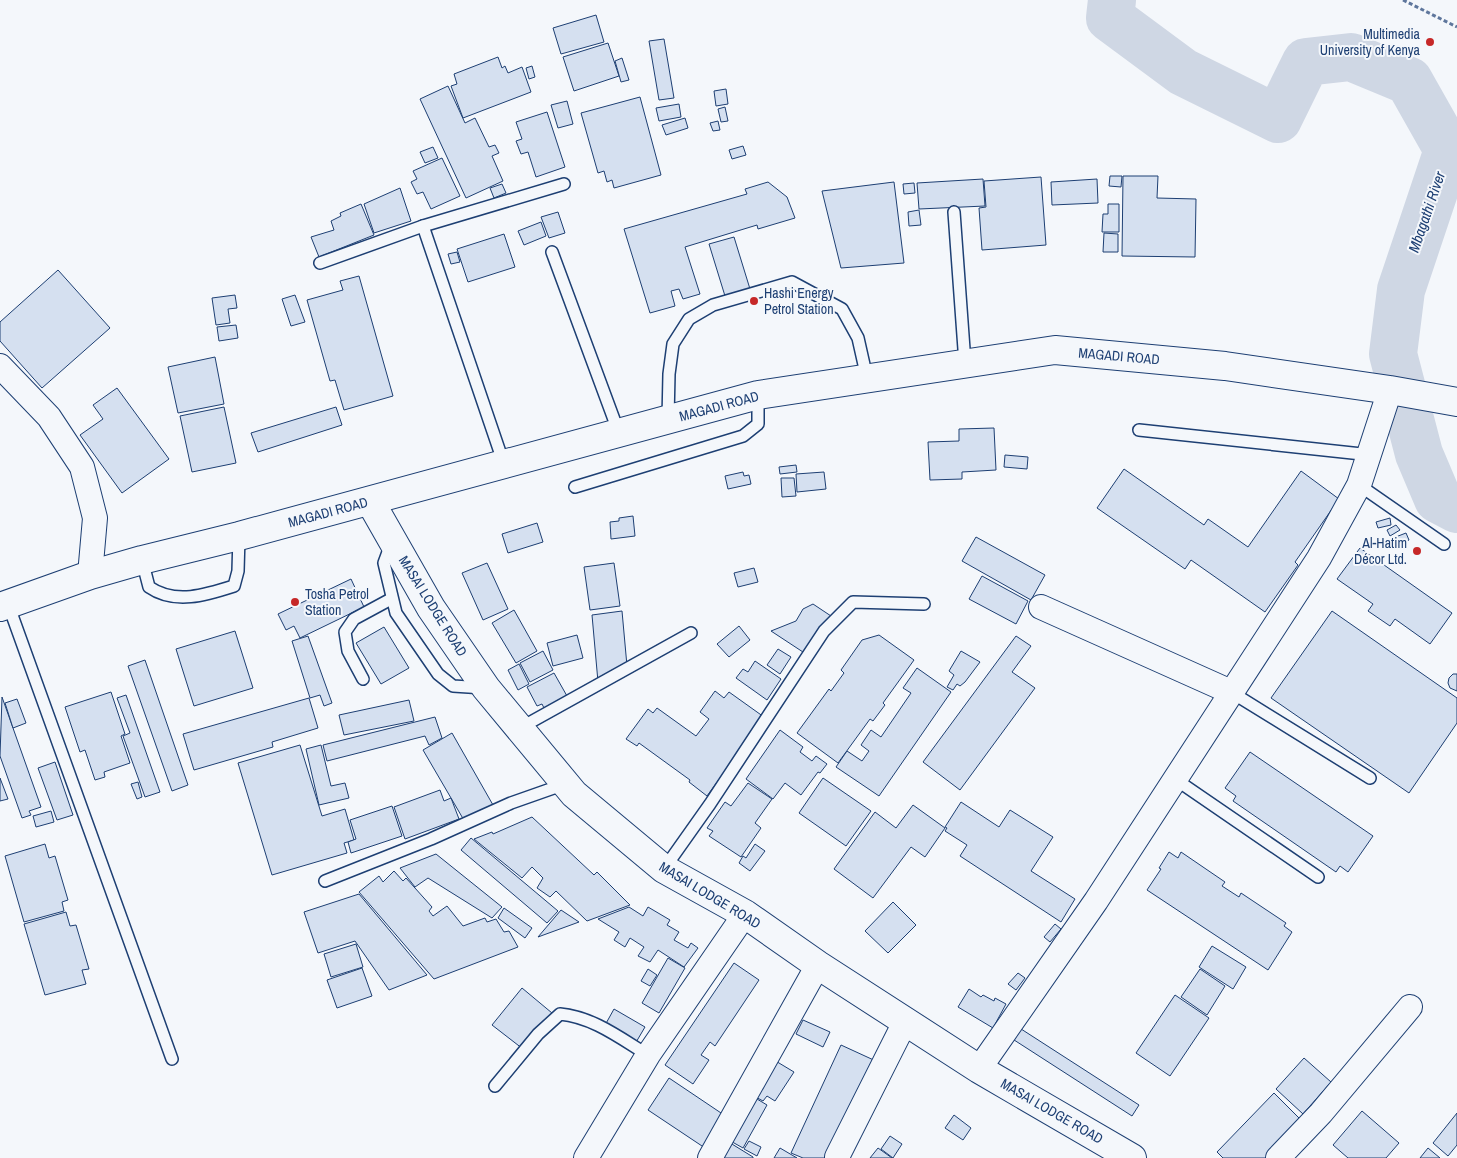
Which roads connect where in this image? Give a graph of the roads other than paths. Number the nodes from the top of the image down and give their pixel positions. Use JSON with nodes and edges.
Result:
{"nodes":[{"id":1,"x":564,"y":184,"type":"dead end"},
{"id":2,"x":954,"y":212,"type":"dead end"},
{"id":3,"x":423,"y":226,"type":"junction"},
{"id":4,"x":552,"y":252,"type":"dead end"},
{"id":5,"x":320,"y":263,"type":"dead end"},
{"id":6,"x":966,"y":363,"type":"junction"},
{"id":7,"x":2,"y":371,"type":"edge"},
{"id":8,"x":868,"y":378,"type":"junction"},
{"id":9,"x":1391,"y":390,"type":"junction"},
{"id":10,"x":758,"y":395,"type":"junction"},
{"id":11,"x":1457,"y":402,"type":"edge"},
{"id":12,"x":668,"y":419,"type":"junction"},
{"id":13,"x":1139,"y":430,"type":"dead end"},
{"id":14,"x":619,"y":433,"type":"junction"},
{"id":15,"x":1370,"y":455,"type":"junction"},
{"id":16,"x":504,"y":464,"type":"junction"},
{"id":17,"x":1359,"y":485,"type":"junction"},
{"id":18,"x":575,"y":487,"type":"dead end"},
{"id":19,"x":370,"y":501,"type":"junction"},
{"id":20,"x":239,"y":536,"type":"junction"},
{"id":21,"x":393,"y":541,"type":"junction"},
{"id":22,"x":1444,"y":544,"type":"dead end"},
{"id":23,"x":142,"y":560,"type":"junction"},
{"id":24,"x":90,"y":575,"type":"junction"},
{"id":25,"x":390,"y":598,"type":"junction"},
{"id":26,"x":924,"y":604,"type":"dead end"},
{"id":27,"x":4,"y":606,"type":"edge"},
{"id":28,"x":1040,"y":607,"type":"dead end"},
{"id":29,"x":691,"y":632,"type":"dead end"},
{"id":30,"x":363,"y":678,"type":"dead end"},
{"id":31,"x":486,"y":688,"type":"junction"},
{"id":32,"x":1231,"y":692,"type":"junction"},
{"id":33,"x":518,"y":729,"type":"junction"},
{"id":34,"x":1370,"y":778,"type":"dead end"},
{"id":35,"x":1175,"y":779,"type":"junction"},
{"id":36,"x":566,"y":783,"type":"junction"},
{"id":37,"x":664,"y":869,"type":"junction"},
{"id":38,"x":1318,"y":877,"type":"dead end"},
{"id":39,"x":325,"y":881,"type":"dead end"},
{"id":40,"x":745,"y":914,"type":"junction"},
{"id":41,"x":818,"y":965,"type":"junction"},
{"id":42,"x":1410,"y":1007,"type":"dead end"},
{"id":43,"x":906,"y":1020,"type":"junction"},
{"id":44,"x":648,"y":1054,"type":"junction"},
{"id":45,"x":172,"y":1059,"type":"dead end"},
{"id":46,"x":980,"y":1068,"type":"junction"},
{"id":47,"x":496,"y":1086,"type":"dead end"},
{"id":48,"x":837,"y":1157,"type":"dead end"},
{"id":49,"x":586,"y":1158,"type":"edge"},
{"id":50,"x":710,"y":1158,"type":"edge"},
{"id":51,"x":1132,"y":1158,"type":"edge"},
{"id":52,"x":1278,"y":1158,"type":"edge"}],
"edges":[{"from":1,"to":3,"type":"lane"},
{"from":2,"to":6,"type":"lane"},
{"from":3,"to":5,"type":"lane"},
{"from":3,"to":16,"type":"lane"},
{"from":4,"to":14,"type":"lane"},
{"from":6,"to":8,"type":"main road","name":"MAGADI ROAD"},
{"from":6,"to":9,"type":"main road","name":"MAGADI ROAD"},
{"from":7,"to":24,"type":"street"},
{"from":8,"to":10,"type":"main road","name":"MAGADI ROAD"},
{"from":8,"to":12,"type":"lane"},
{"from":9,"to":11,"type":"main road","name":"MAGADI ROAD"},
{"from":9,"to":15,"type":"street"},
{"from":10,"to":12,"type":"main road","name":"MAGADI ROAD"},
{"from":10,"to":18,"type":"lane"},
{"from":12,"to":14,"type":"main road","name":"MAGADI ROAD"},
{"from":13,"to":15,"type":"lane"},
{"from":14,"to":16,"type":"main road","name":"MAGADI ROAD"},
{"from":15,"to":17,"type":"street"},
{"from":16,"to":19,"type":"main road","name":"MAGADI ROAD"},
{"from":17,"to":22,"type":"lane"},
{"from":17,"to":32,"type":"street"},
{"from":19,"to":20,"type":"main road","name":"MAGADI ROAD"},
{"from":19,"to":21,"type":"main road","name":"MASAI LODGE ROAD"},
{"from":20,"to":23,"type":"main road","name":"MAGADI ROAD"},
{"from":20,"to":23,"type":"lane"},
{"from":21,"to":25,"type":"lane"},
{"from":21,"to":31,"type":"main road","name":"MASAI LODGE ROAD"},
{"from":23,"to":24,"type":"main road","name":"MAGADI ROAD"},
{"from":24,"to":27,"type":"main road","name":"MAGADI ROAD"},
{"from":25,"to":30,"type":"lane"},
{"from":25,"to":31,"type":"lane"},
{"from":26,"to":37,"type":"lane"},
{"from":27,"to":45,"type":"lane"},
{"from":28,"to":32,"type":"street"},
{"from":29,"to":33,"type":"lane"},
{"from":31,"to":33,"type":"main road","name":"MASAI LODGE ROAD"},
{"from":32,"to":34,"type":"lane"},
{"from":32,"to":35,"type":"street"},
{"from":33,"to":36,"type":"main road","name":"MASAI LODGE ROAD"},
{"from":35,"to":38,"type":"lane"},
{"from":35,"to":46,"type":"street"},
{"from":36,"to":37,"type":"main road","name":"MASAI LODGE ROAD"},
{"from":36,"to":39,"type":"lane"},
{"from":37,"to":40,"type":"main road","name":"MASAI LODGE ROAD"},
{"from":40,"to":41,"type":"main road","name":"MASAI LODGE ROAD"},
{"from":40,"to":44,"type":"street"},
{"from":41,"to":43,"type":"main road","name":"MASAI LODGE ROAD"},
{"from":41,"to":50,"type":"street"},
{"from":42,"to":52,"type":"street"},
{"from":43,"to":46,"type":"main road","name":"MASAI LODGE ROAD"},
{"from":43,"to":48,"type":"street"},
{"from":44,"to":47,"type":"lane"},
{"from":44,"to":49,"type":"street"},
{"from":46,"to":51,"type":"main road","name":"MASAI LODGE ROAD"}]}
